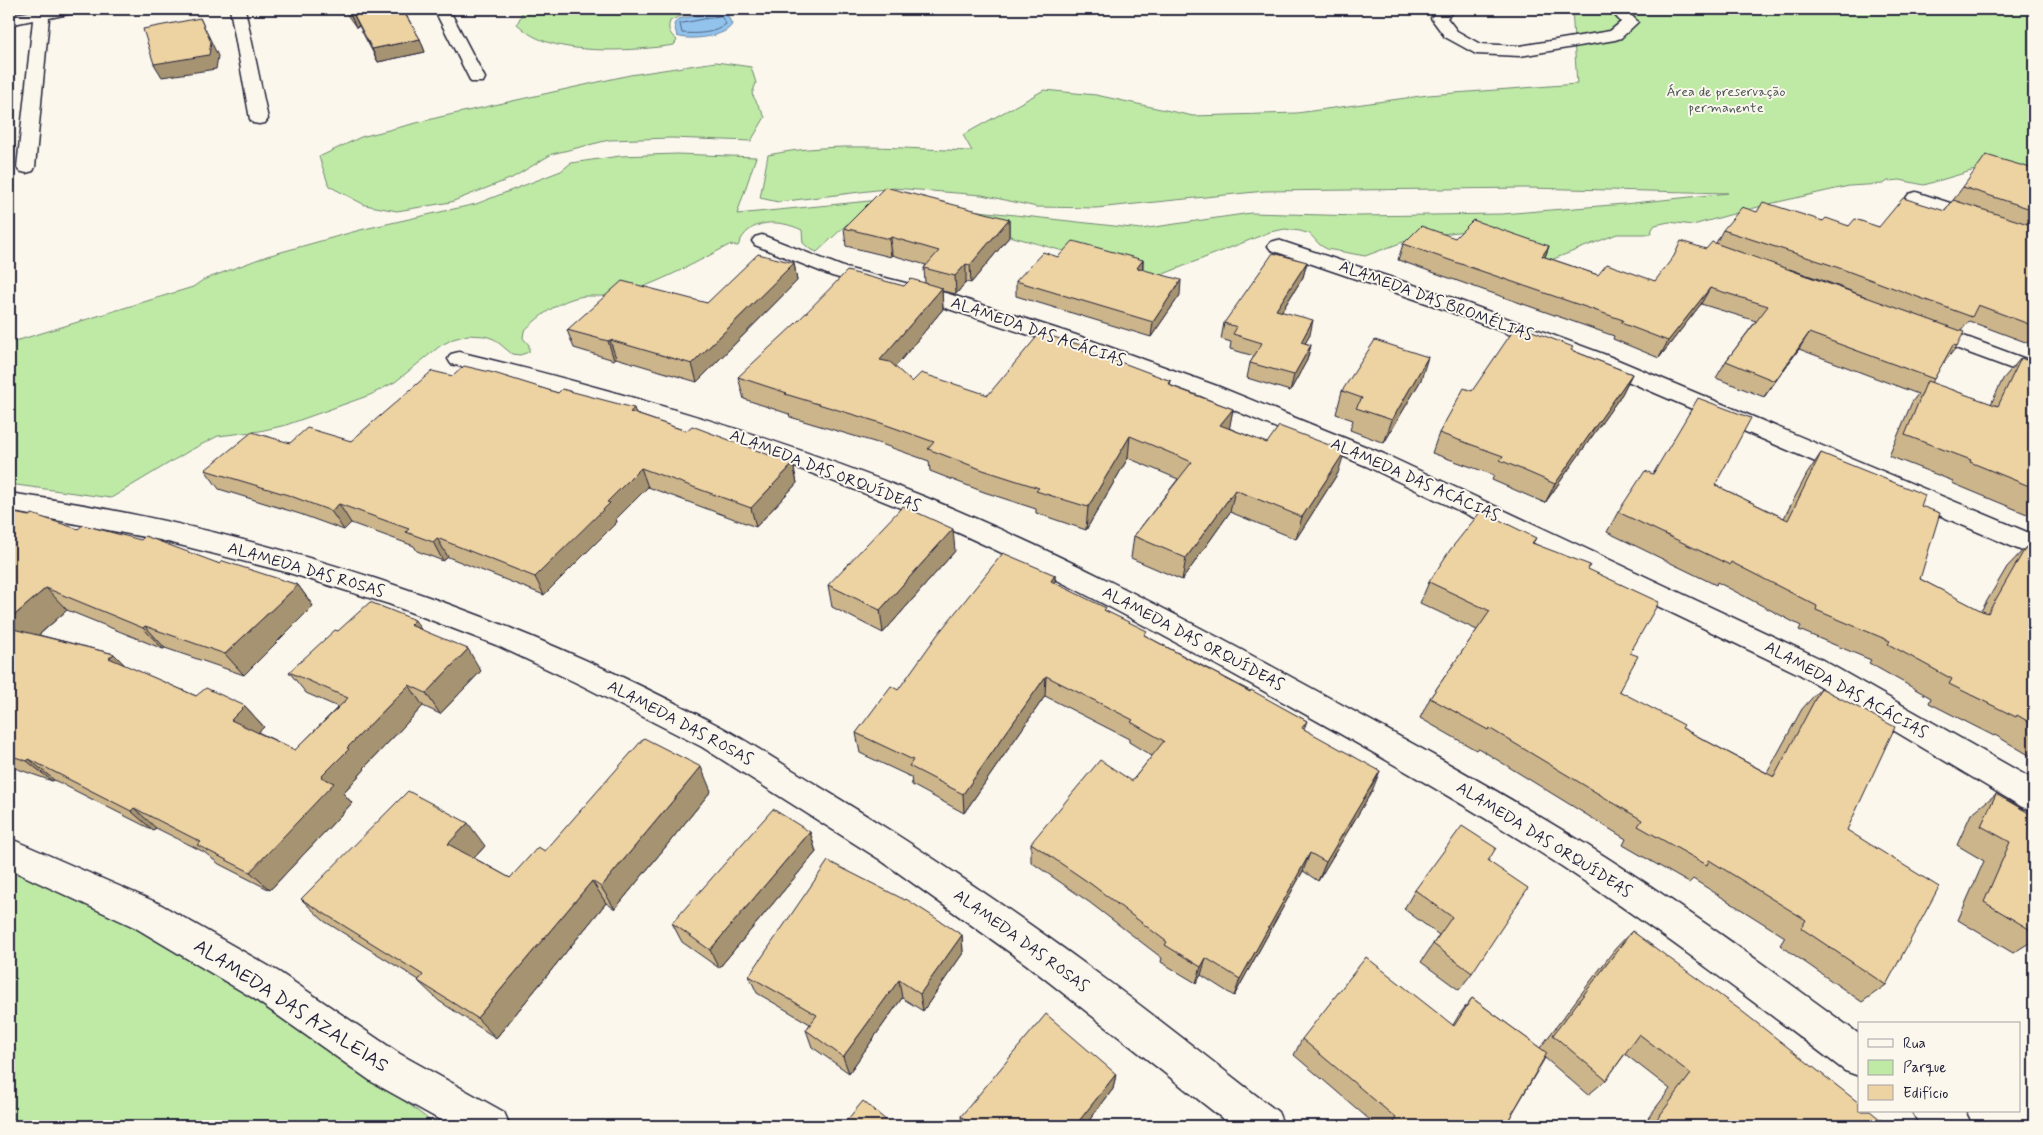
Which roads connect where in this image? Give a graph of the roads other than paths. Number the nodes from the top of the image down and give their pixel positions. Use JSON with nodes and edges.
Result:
{"nodes":[{"id":1,"x":73,"y":9,"type":"edge"},
{"id":2,"x":236,"y":9,"type":"edge"},
{"id":3,"x":441,"y":9,"type":"edge"},
{"id":4,"x":1448,"y":9,"type":"edge"},
{"id":5,"x":1616,"y":9,"type":"edge"},
{"id":6,"x":42,"y":12,"type":"edge"},
{"id":7,"x":9,"y":20,"type":"edge"},
{"id":8,"x":477,"y":78,"type":"dead end"},
{"id":9,"x":259,"y":119,"type":"dead end"},
{"id":10,"x":26,"y":167,"type":"dead end"},
{"id":11,"x":1916,"y":198,"type":"dead end"},
{"id":12,"x":2034,"y":237,"type":"edge"},
{"id":13,"x":762,"y":240,"type":"dead end"},
{"id":14,"x":1278,"y":246,"type":"dead end"},
{"id":15,"x":1906,"y":321,"type":"edge"},
{"id":16,"x":459,"y":359,"type":"dead end"},
{"id":17,"x":2034,"y":370,"type":"edge"},
{"id":18,"x":9,"y":502,"type":"edge"},
{"id":19,"x":2034,"y":546,"type":"edge"},
{"id":20,"x":2034,"y":797,"type":"edge"},
{"id":21,"x":9,"y":853,"type":"edge"},
{"id":22,"x":1858,"y":1056,"type":"edge"},
{"id":23,"x":1933,"y":1112,"type":"edge"},
{"id":24,"x":490,"y":1126,"type":"edge"},
{"id":25,"x":1264,"y":1126,"type":"edge"},
{"id":26,"x":1952,"y":1126,"type":"edge"}],
"edges":[{"from":1,"to":6,"type":"street"},
{"from":2,"to":9,"type":"street"},
{"from":3,"to":8,"type":"street"},
{"from":4,"to":5,"type":"street"},
{"from":6,"to":7,"type":"street"},
{"from":6,"to":10,"type":"street"},
{"from":11,"to":12,"type":"street"},
{"from":13,"to":20,"type":"street","name":"ALAMEDA DAS ACÁCIAS"},
{"from":14,"to":19,"type":"street","name":"ALAMEDA DAS BROMÉLIAS"},
{"from":15,"to":17,"type":"street"},
{"from":16,"to":22,"type":"street","name":"ALAMEDA DAS ORQUÍDEAS"},
{"from":18,"to":25,"type":"street","name":"ALAMEDA DAS ROSAS"},
{"from":21,"to":24,"type":"street","name":"ALAMEDA DAS AZALEIAS"},
{"from":23,"to":26,"type":"street"}]}
